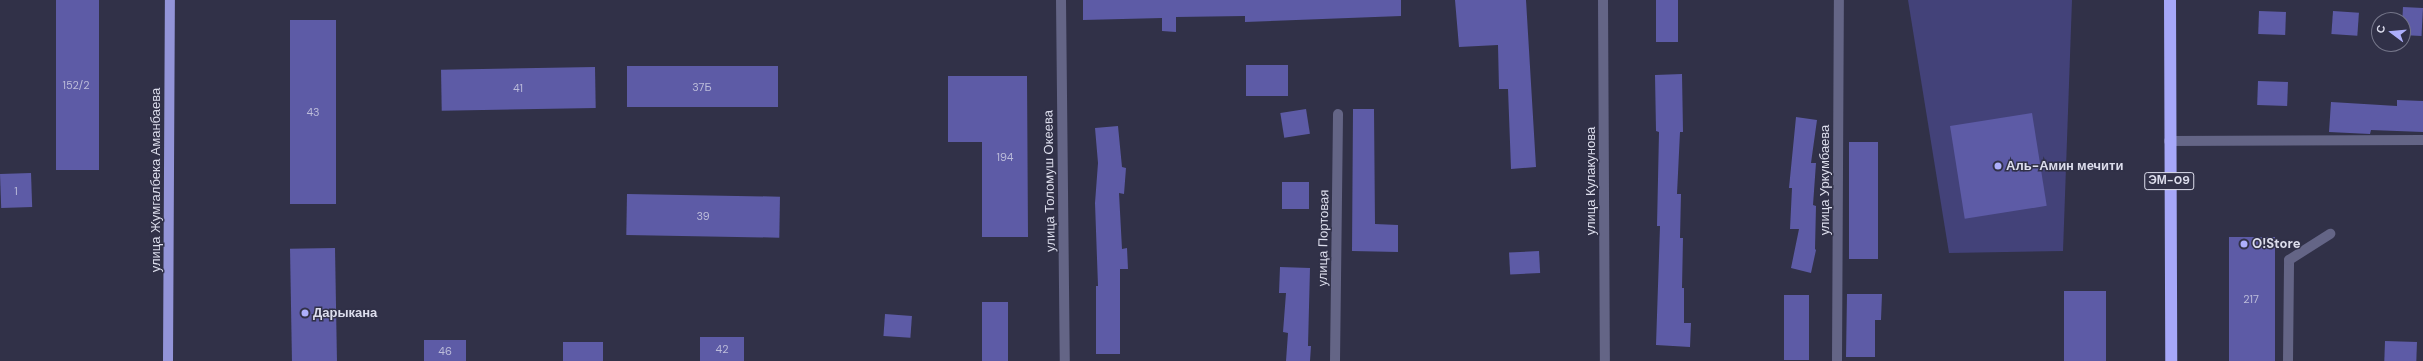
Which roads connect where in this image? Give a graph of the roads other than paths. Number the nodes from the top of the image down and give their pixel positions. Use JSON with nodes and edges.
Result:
{"nodes":[{"id":1,"x":170,"y":0,"type":"edge"},
{"id":2,"x":1061,"y":0,"type":"edge"},
{"id":3,"x":1603,"y":0,"type":"edge"},
{"id":4,"x":1839,"y":0,"type":"edge"},
{"id":5,"x":2170,"y":0,"type":"edge"},
{"id":6,"x":1338,"y":114,"type":"dead end"},
{"id":7,"x":2423,"y":140,"type":"edge"},
{"id":8,"x":2169,"y":141,"type":"junction"},
{"id":9,"x":2330,"y":234,"type":"dead end"},
{"id":10,"x":168,"y":361,"type":"edge"},
{"id":11,"x":1065,"y":361,"type":"edge"},
{"id":12,"x":1335,"y":361,"type":"edge"},
{"id":13,"x":1605,"y":361,"type":"edge"},
{"id":14,"x":1837,"y":361,"type":"edge"},
{"id":15,"x":2171,"y":361,"type":"edge"},
{"id":16,"x":2288,"y":361,"type":"edge"}],
"edges":[{"from":1,"to":10,"type":"main road","name":"улица Жумгалбека Аманбаева"},
{"from":2,"to":11,"type":"street","name":"улица Толомуш Океева"},
{"from":3,"to":13,"type":"street","name":"улица Кулакунова"},
{"from":4,"to":14,"type":"street","name":"улица Уркумбаева"},
{"from":5,"to":8,"type":"highway","number":"ЭМ-09"},
{"from":6,"to":12,"type":"street","name":"улица Портовая"},
{"from":7,"to":8,"type":"street"},
{"from":8,"to":15,"type":"highway","number":"ЭМ-09"},
{"from":9,"to":16,"type":"street"}]}
